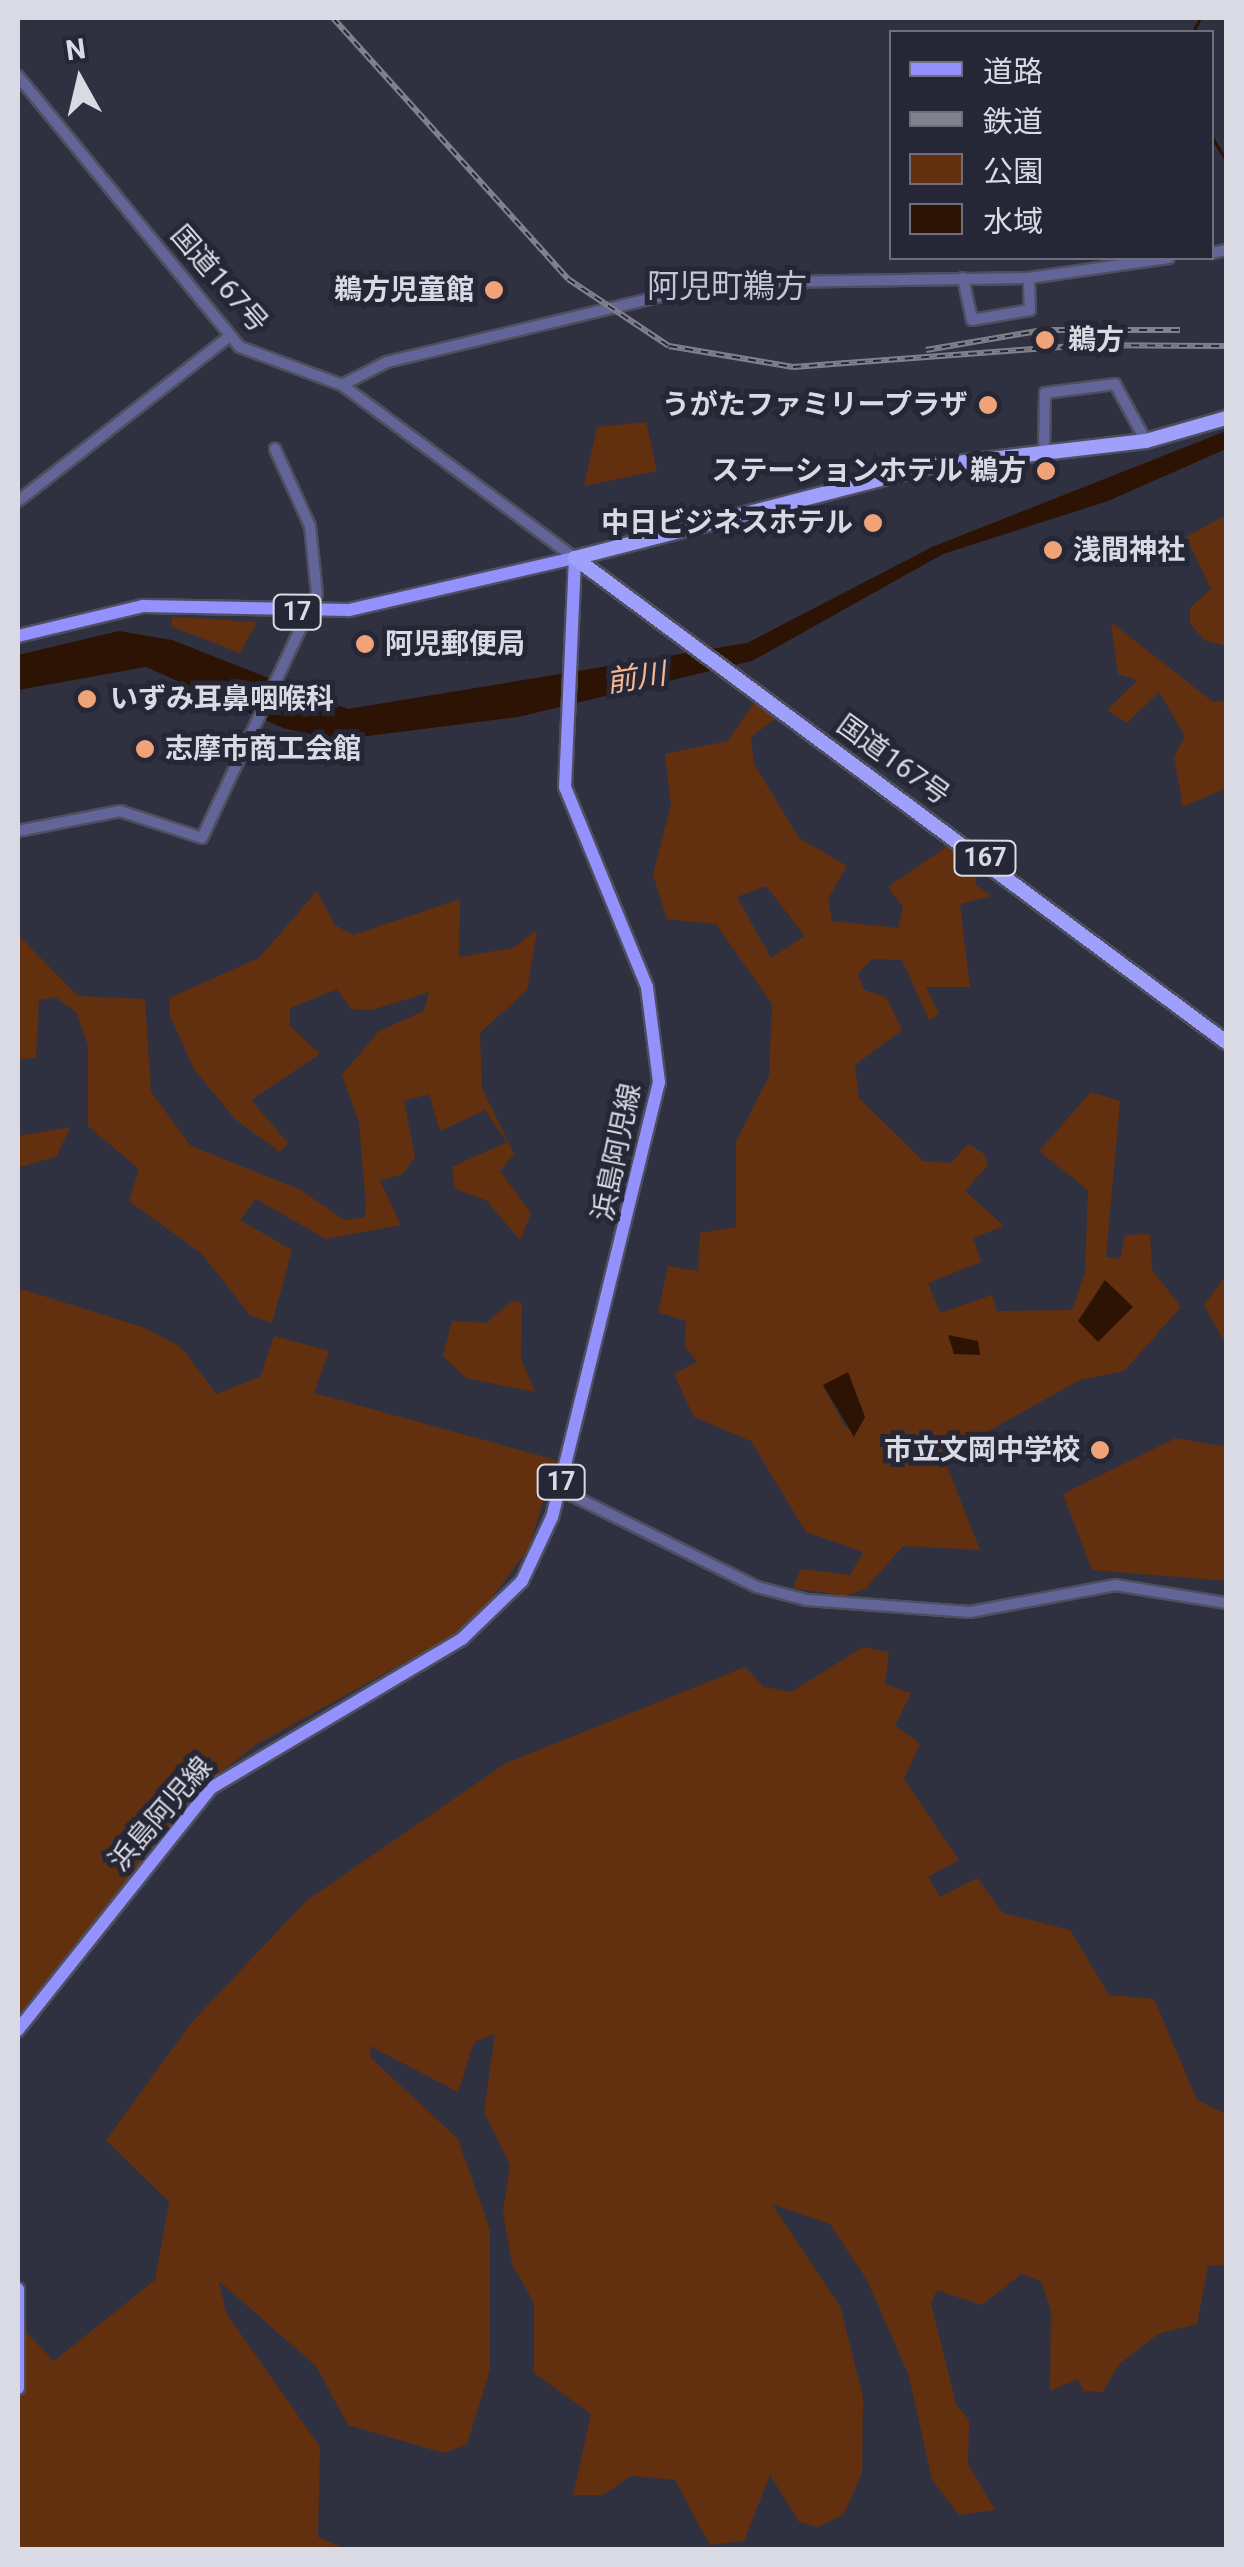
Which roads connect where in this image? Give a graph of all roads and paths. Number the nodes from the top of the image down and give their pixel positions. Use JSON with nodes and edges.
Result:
{"nodes":[{"id":1,"x":18,"y":76,"type":"edge"},
{"id":2,"x":1155,"y":260,"type":"edge"},
{"id":3,"x":963,"y":278,"type":"junction"},
{"id":4,"x":1029,"y":278,"type":"junction"},
{"id":5,"x":228,"y":337,"type":"junction"},
{"id":6,"x":342,"y":385,"type":"junction"},
{"id":7,"x":1226,"y":418,"type":"edge"},
{"id":8,"x":1146,"y":441,"type":"junction"},
{"id":9,"x":274,"y":449,"type":"dead end"},
{"id":10,"x":1044,"y":451,"type":"junction"},
{"id":11,"x":18,"y":501,"type":"edge"},
{"id":12,"x":576,"y":558,"type":"junction"},
{"id":13,"x":313,"y":612,"type":"junction"},
{"id":14,"x":18,"y":636,"type":"edge"},
{"id":15,"x":18,"y":831,"type":"edge"},
{"id":16,"x":1226,"y":1042,"type":"edge"},
{"id":17,"x":559,"y":1489,"type":"junction"},
{"id":18,"x":1226,"y":1603,"type":"edge"},
{"id":19,"x":18,"y":2030,"type":"edge"},
{"id":20,"x":18,"y":2289,"type":"edge"},
{"id":21,"x":18,"y":2388,"type":"edge"}],
"edges":[{"from":1,"to":5,"type":"street","name":"国道167号","number":"167"},
{"from":2,"to":4,"type":"street"},
{"from":3,"to":4,"type":"street"},
{"from":3,"to":4,"type":"street"},
{"from":3,"to":6,"type":"street"},
{"from":5,"to":6,"type":"street","name":"国道167号","number":"167"},
{"from":5,"to":11,"type":"street"},
{"from":6,"to":12,"type":"street","name":"国道167号","number":"167"},
{"from":7,"to":8,"type":"highway"},
{"from":8,"to":10,"type":"highway"},
{"from":8,"to":10,"type":"street"},
{"from":9,"to":13,"type":"street"},
{"from":10,"to":12,"type":"highway"},
{"from":12,"to":13,"type":"main road","number":"17"},
{"from":12,"to":16,"type":"highway","name":"国道167号","number":"167"},
{"from":12,"to":17,"type":"main road","name":"浜島阿児線","number":"17"},
{"from":13,"to":14,"type":"main road","number":"17"},
{"from":13,"to":15,"type":"street"},
{"from":17,"to":18,"type":"street"},
{"from":17,"to":19,"type":"main road","name":"浜島阿児線","number":"17"},
{"from":20,"to":21,"type":"main road"}]}
